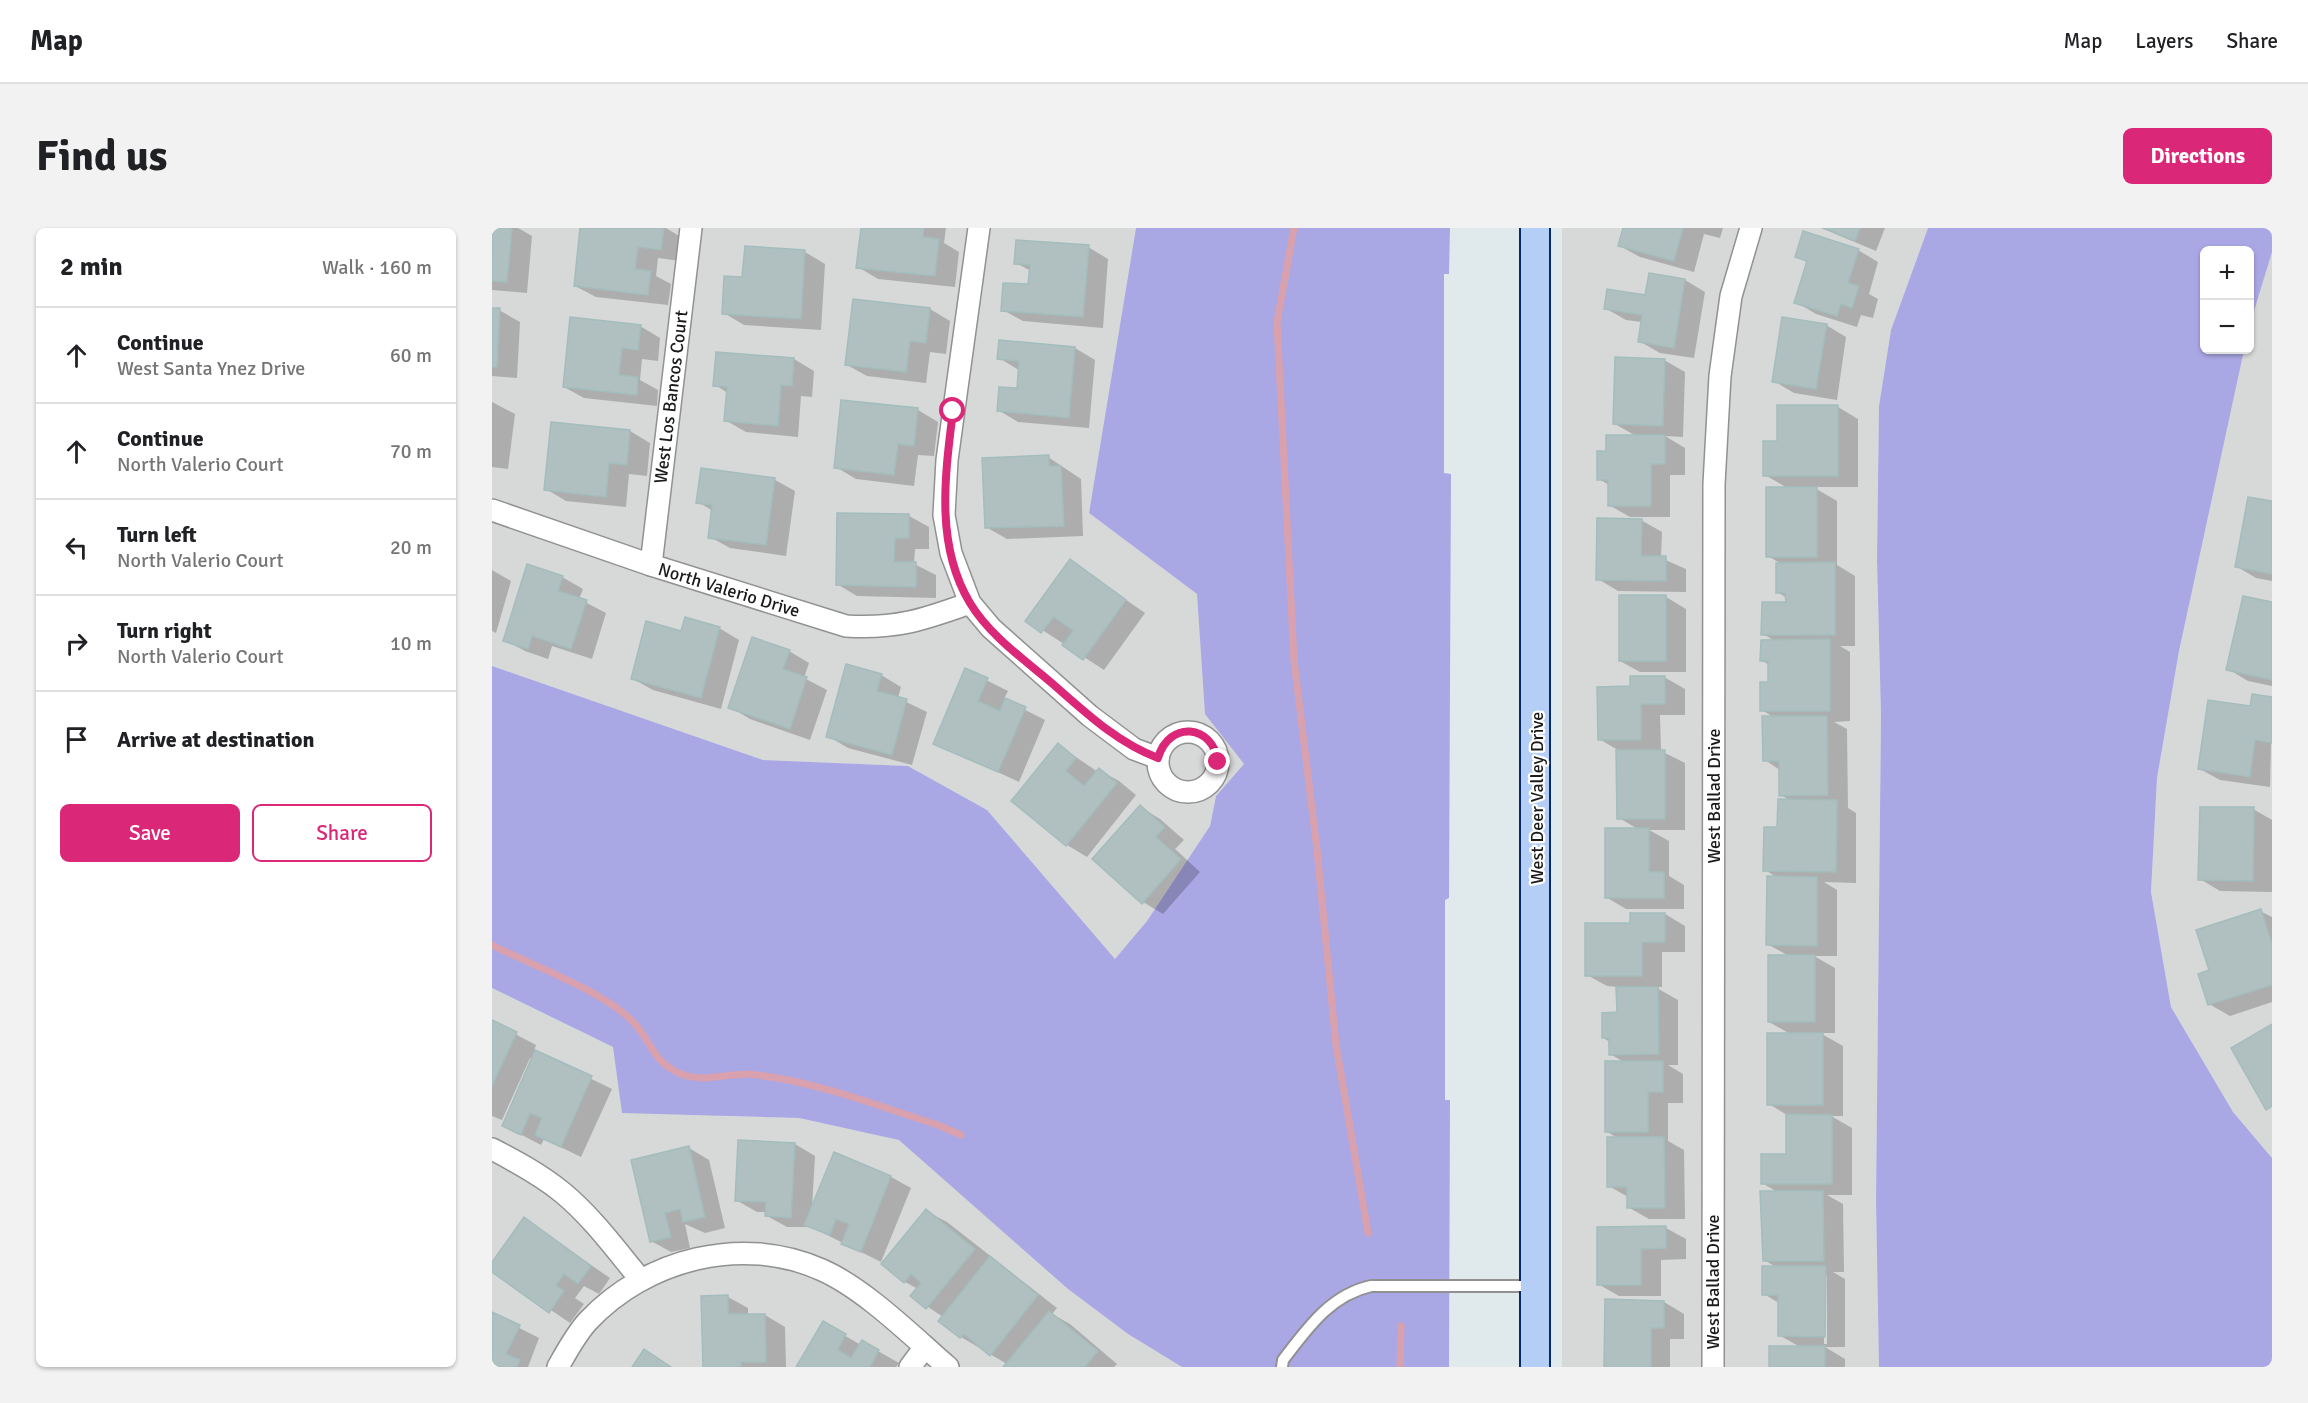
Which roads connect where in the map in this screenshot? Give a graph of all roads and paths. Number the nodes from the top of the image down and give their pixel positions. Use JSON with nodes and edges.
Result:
{"nodes":[{"id":1,"x":691,"y":228,"type":"edge"},
{"id":2,"x":979,"y":228,"type":"edge"},
{"id":3,"x":1535,"y":228,"type":"edge"},
{"id":4,"x":1751,"y":228,"type":"edge"},
{"id":5,"x":492,"y":510,"type":"edge"},
{"id":6,"x":651,"y":565,"type":"junction"},
{"id":7,"x":970,"y":603,"type":"junction"},
{"id":8,"x":1158,"y":758,"type":"dead end"},
{"id":9,"x":492,"y":1149,"type":"edge"},
{"id":10,"x":641,"y":1280,"type":"junction"},
{"id":11,"x":1535,"y":1286,"type":"junction"},
{"id":12,"x":924,"y":1347,"type":"junction"},
{"id":13,"x":558,"y":1367,"type":"edge"},
{"id":14,"x":910,"y":1367,"type":"edge"},
{"id":15,"x":948,"y":1367,"type":"edge"},
{"id":16,"x":1282,"y":1367,"type":"edge"},
{"id":17,"x":1535,"y":1367,"type":"edge"},
{"id":18,"x":1713,"y":1367,"type":"edge"}],
"edges":[{"from":1,"to":6,"type":"street","name":"West Los Bancos Court"},
{"from":2,"to":7,"type":"street"},
{"from":3,"to":11,"type":"street","name":"West Deer Valley Drive"},
{"from":4,"to":18,"type":"street","name":"West Ballad Drive"},
{"from":5,"to":6,"type":"street","name":"North Valerio Drive"},
{"from":6,"to":7,"type":"street","name":"North Valerio Drive"},
{"from":7,"to":8,"type":"street"},
{"from":9,"to":10,"type":"street"},
{"from":10,"to":12,"type":"street"},
{"from":10,"to":13,"type":"street"},
{"from":11,"to":16,"type":"lane"},
{"from":11,"to":17,"type":"street","name":"West Deer Valley Drive"},
{"from":12,"to":14,"type":"street"},
{"from":12,"to":15,"type":"street"}]}
